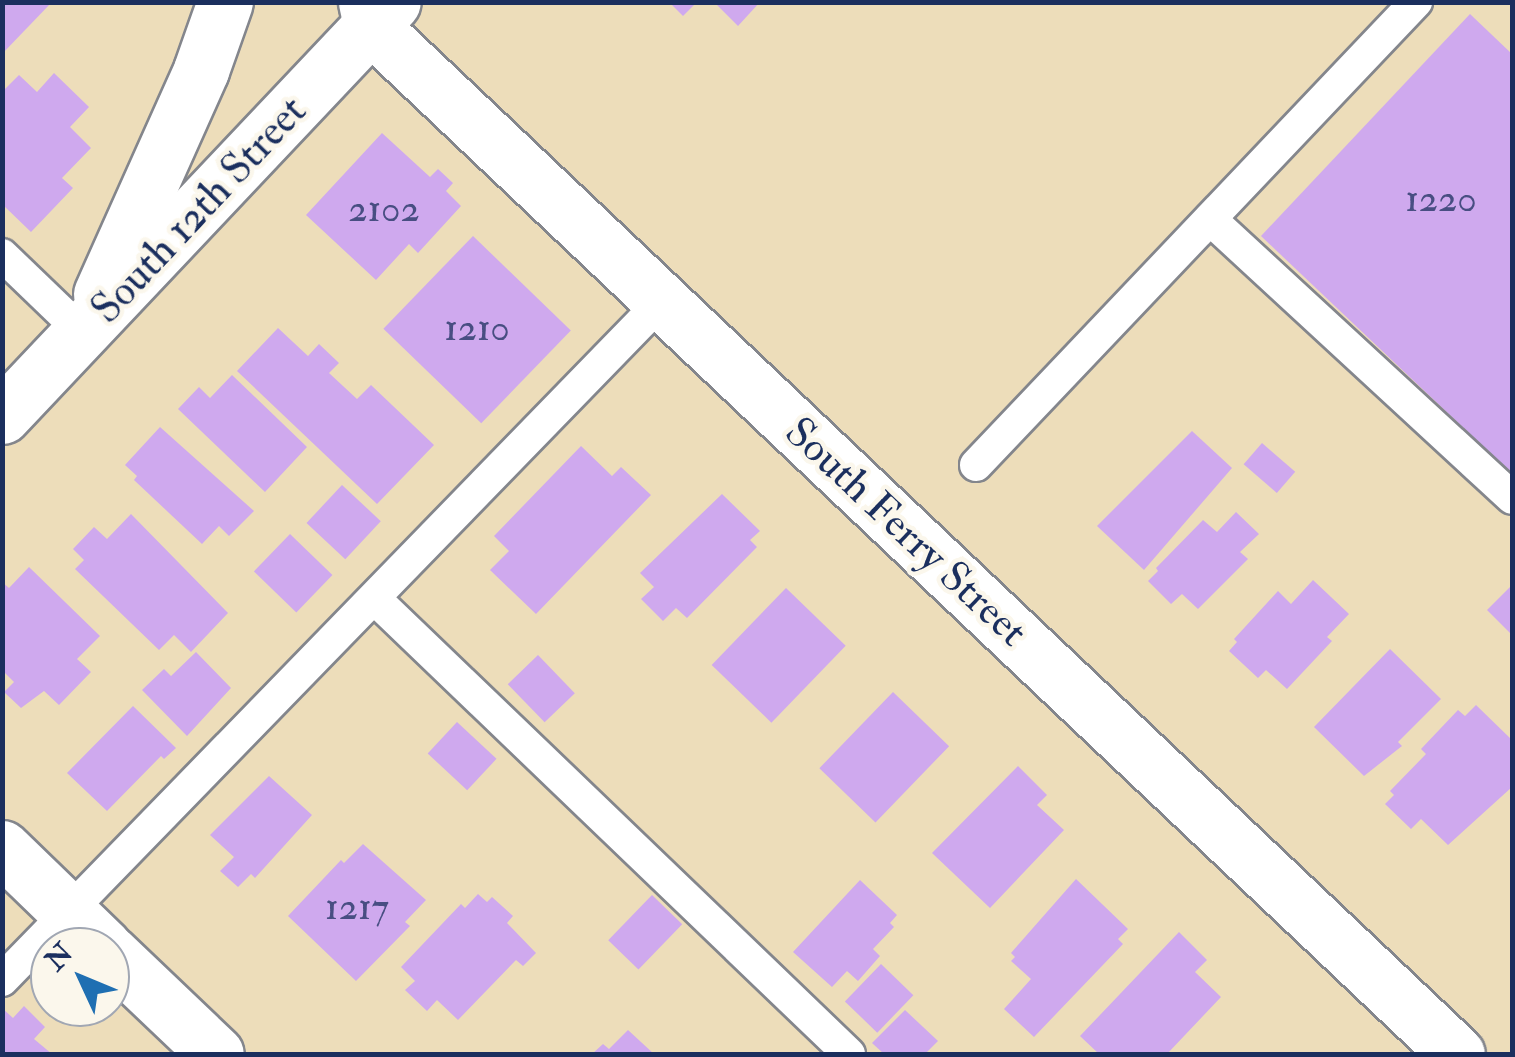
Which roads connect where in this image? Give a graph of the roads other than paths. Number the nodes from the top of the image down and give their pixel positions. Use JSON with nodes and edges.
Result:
{"nodes":[{"id":1,"x":225,"y":2,"type":"edge"},
{"id":2,"x":1416,"y":2,"type":"edge"},
{"id":3,"x":377,"y":10,"type":"edge"},
{"id":4,"x":1210,"y":219,"type":"junction"},
{"id":5,"x":2,"y":255,"type":"edge"},
{"id":6,"x":662,"y":302,"type":"junction"},
{"id":7,"x":83,"y":333,"type":"junction"},
{"id":8,"x":2,"y":416,"type":"edge"},
{"id":9,"x":976,"y":465,"type":"dead end"},
{"id":10,"x":1512,"y":498,"type":"edge"},
{"id":11,"x":375,"y":599,"type":"junction"},
{"id":12,"x":2,"y":848,"type":"edge"},
{"id":13,"x":83,"y":927,"type":"edge"},
{"id":14,"x":89,"y":927,"type":"edge"},
{"id":15,"x":30,"y":963,"type":"edge"},
{"id":16,"x":130,"y":971,"type":"edge"},
{"id":17,"x":2,"y":980,"type":"edge"},
{"id":18,"x":216,"y":1054,"type":"edge"},
{"id":19,"x":849,"y":1054,"type":"edge"},
{"id":20,"x":1457,"y":1054,"type":"edge"}],
"edges":[{"from":1,"to":7,"type":"street"},
{"from":2,"to":4,"type":"lane"},
{"from":3,"to":6,"type":"street","name":"South Ferry Street"},
{"from":3,"to":7,"type":"street","name":"South 12th Street"},
{"from":4,"to":9,"type":"lane"},
{"from":4,"to":10,"type":"lane"},
{"from":5,"to":7,"type":"lane"},
{"from":6,"to":11,"type":"lane"},
{"from":6,"to":20,"type":"street","name":"South Ferry Street"},
{"from":7,"to":8,"type":"street","name":"South 12th Street"},
{"from":11,"to":14,"type":"lane"},
{"from":11,"to":19,"type":"lane"},
{"from":12,"to":13,"type":"street"},
{"from":15,"to":17,"type":"lane"},
{"from":16,"to":18,"type":"street"}]}
